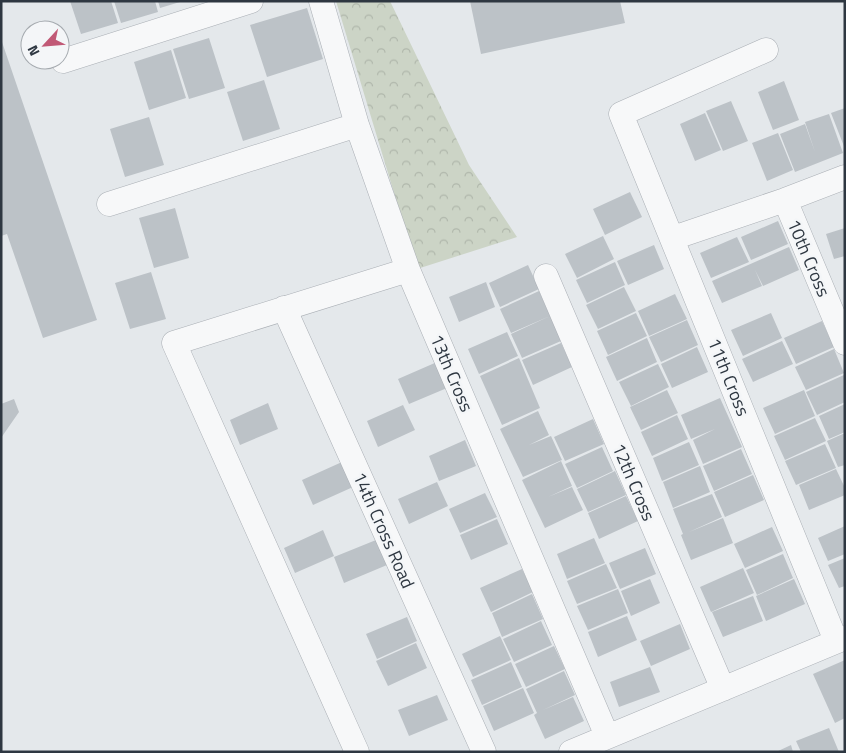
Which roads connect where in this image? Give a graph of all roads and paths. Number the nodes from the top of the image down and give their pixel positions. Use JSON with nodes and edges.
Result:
{"nodes":[{"id":1,"x":251,"y":1,"type":"edge"},
{"id":2,"x":321,"y":1,"type":"edge"},
{"id":3,"x":766,"y":50,"type":"dead end"},
{"id":4,"x":70,"y":59,"type":"edge"},
{"id":5,"x":358,"y":126,"type":"junction"},
{"id":6,"x":845,"y":177,"type":"edge"},
{"id":7,"x":785,"y":200,"type":"junction"},
{"id":8,"x":109,"y":204,"type":"dead end"},
{"id":9,"x":673,"y":238,"type":"junction"},
{"id":10,"x":408,"y":270,"type":"junction"},
{"id":11,"x":546,"y":276,"type":"dead end"},
{"id":12,"x":284,"y":308,"type":"junction"},
{"id":13,"x":845,"y":343,"type":"edge"},
{"id":14,"x":841,"y":640,"type":"edge"},
{"id":15,"x":723,"y":689,"type":"junction"},
{"id":16,"x":607,"y":736,"type":"junction"},
{"id":17,"x":357,"y":752,"type":"edge"},
{"id":18,"x":484,"y":752,"type":"edge"},
{"id":19,"x":570,"y":752,"type":"edge"}],
"edges":[{"from":1,"to":4,"type":"street"},
{"from":2,"to":5,"type":"street","name":"13th Cross"},
{"from":3,"to":9,"type":"street","name":"11th Cross"},
{"from":5,"to":8,"type":"street"},
{"from":5,"to":10,"type":"street","name":"13th Cross"},
{"from":6,"to":7,"type":"street"},
{"from":7,"to":9,"type":"street"},
{"from":7,"to":13,"type":"street","name":"10th Cross"},
{"from":9,"to":14,"type":"street","name":"11th Cross"},
{"from":10,"to":12,"type":"street"},
{"from":10,"to":16,"type":"street","name":"13th Cross"},
{"from":11,"to":15,"type":"street","name":"12th Cross"},
{"from":12,"to":17,"type":"street"},
{"from":12,"to":18,"type":"street","name":"14th Cross Road"},
{"from":14,"to":15,"type":"street"},
{"from":15,"to":16,"type":"street"},
{"from":16,"to":19,"type":"street"}]}
